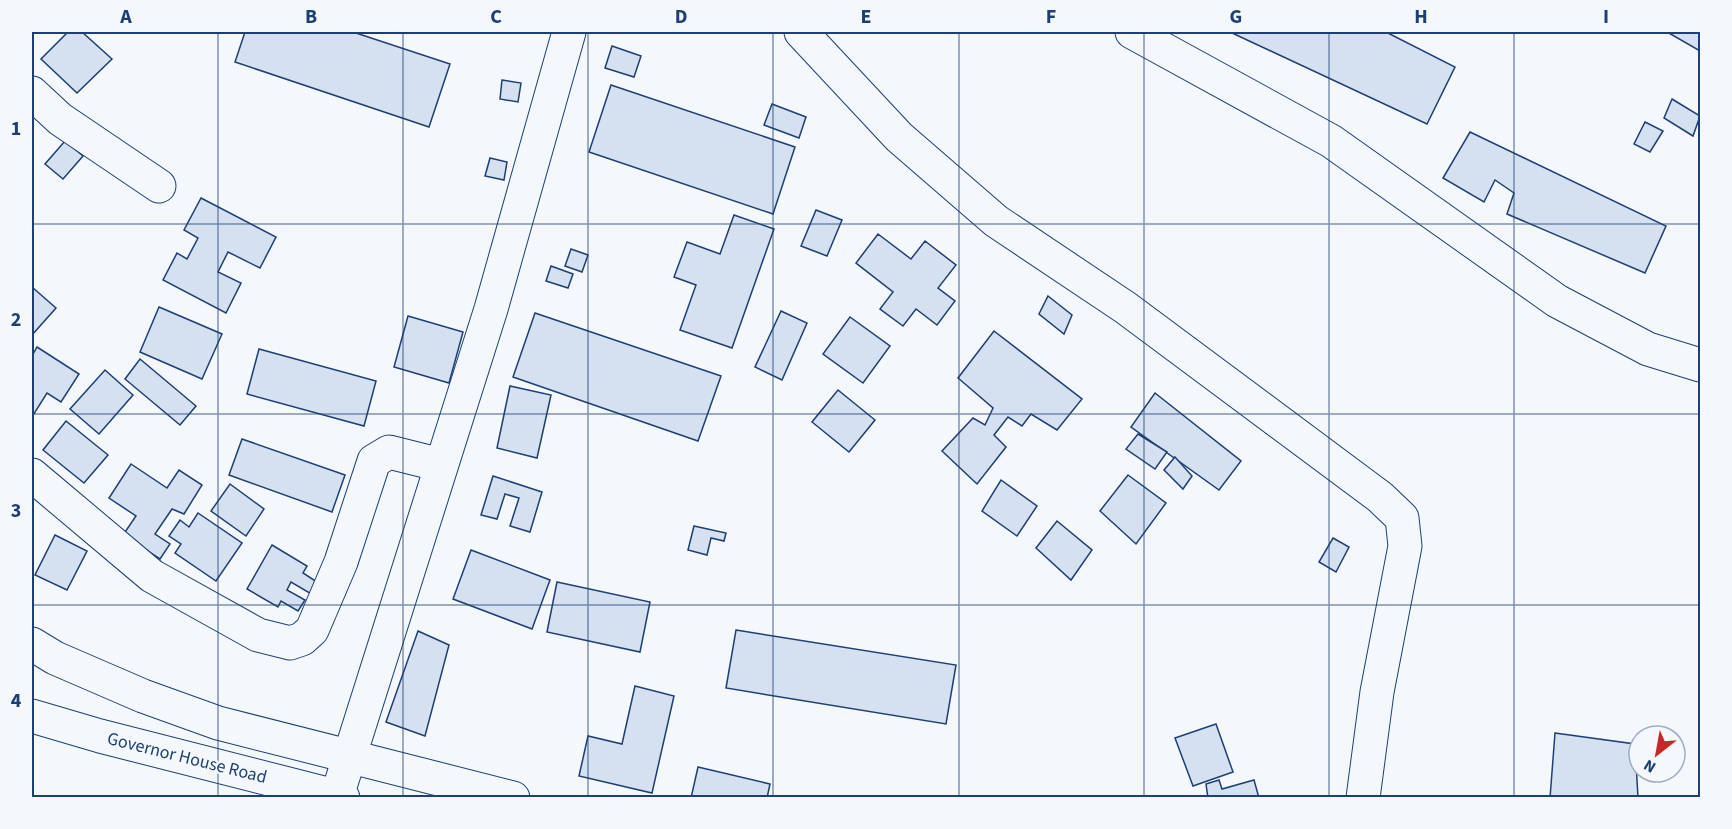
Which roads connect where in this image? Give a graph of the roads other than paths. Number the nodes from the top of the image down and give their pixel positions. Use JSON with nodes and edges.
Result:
{"nodes":[{"id":1,"x":569,"y":32,"type":"edge"},
{"id":2,"x":801,"y":32,"type":"edge"},
{"id":3,"x":1132,"y":32,"type":"edge"},
{"id":4,"x":32,"y":93,"type":"edge"},
{"id":5,"x":159,"y":186,"type":"dead end"},
{"id":6,"x":1701,"y":365,"type":"edge"},
{"id":7,"x":441,"y":465,"type":"junction"},
{"id":8,"x":32,"y":475,"type":"edge"},
{"id":9,"x":32,"y":644,"type":"edge"},
{"id":10,"x":32,"y":716,"type":"edge"},
{"id":11,"x":348,"y":756,"type":"junction"},
{"id":12,"x":340,"y":797,"type":"edge"},
{"id":13,"x":513,"y":798,"type":"edge"},
{"id":14,"x":1363,"y":798,"type":"edge"}],
"edges":[{"from":1,"to":7,"type":"street"},
{"from":2,"to":14,"type":"street"},
{"from":3,"to":6,"type":"street"},
{"from":4,"to":5,"type":"street"},
{"from":7,"to":8,"type":"street"},
{"from":7,"to":11,"type":"street"},
{"from":9,"to":11,"type":"street"},
{"from":10,"to":12,"type":"street","name":"Governor House Road"},
{"from":11,"to":12,"type":"street"},
{"from":11,"to":13,"type":"street"}]}
